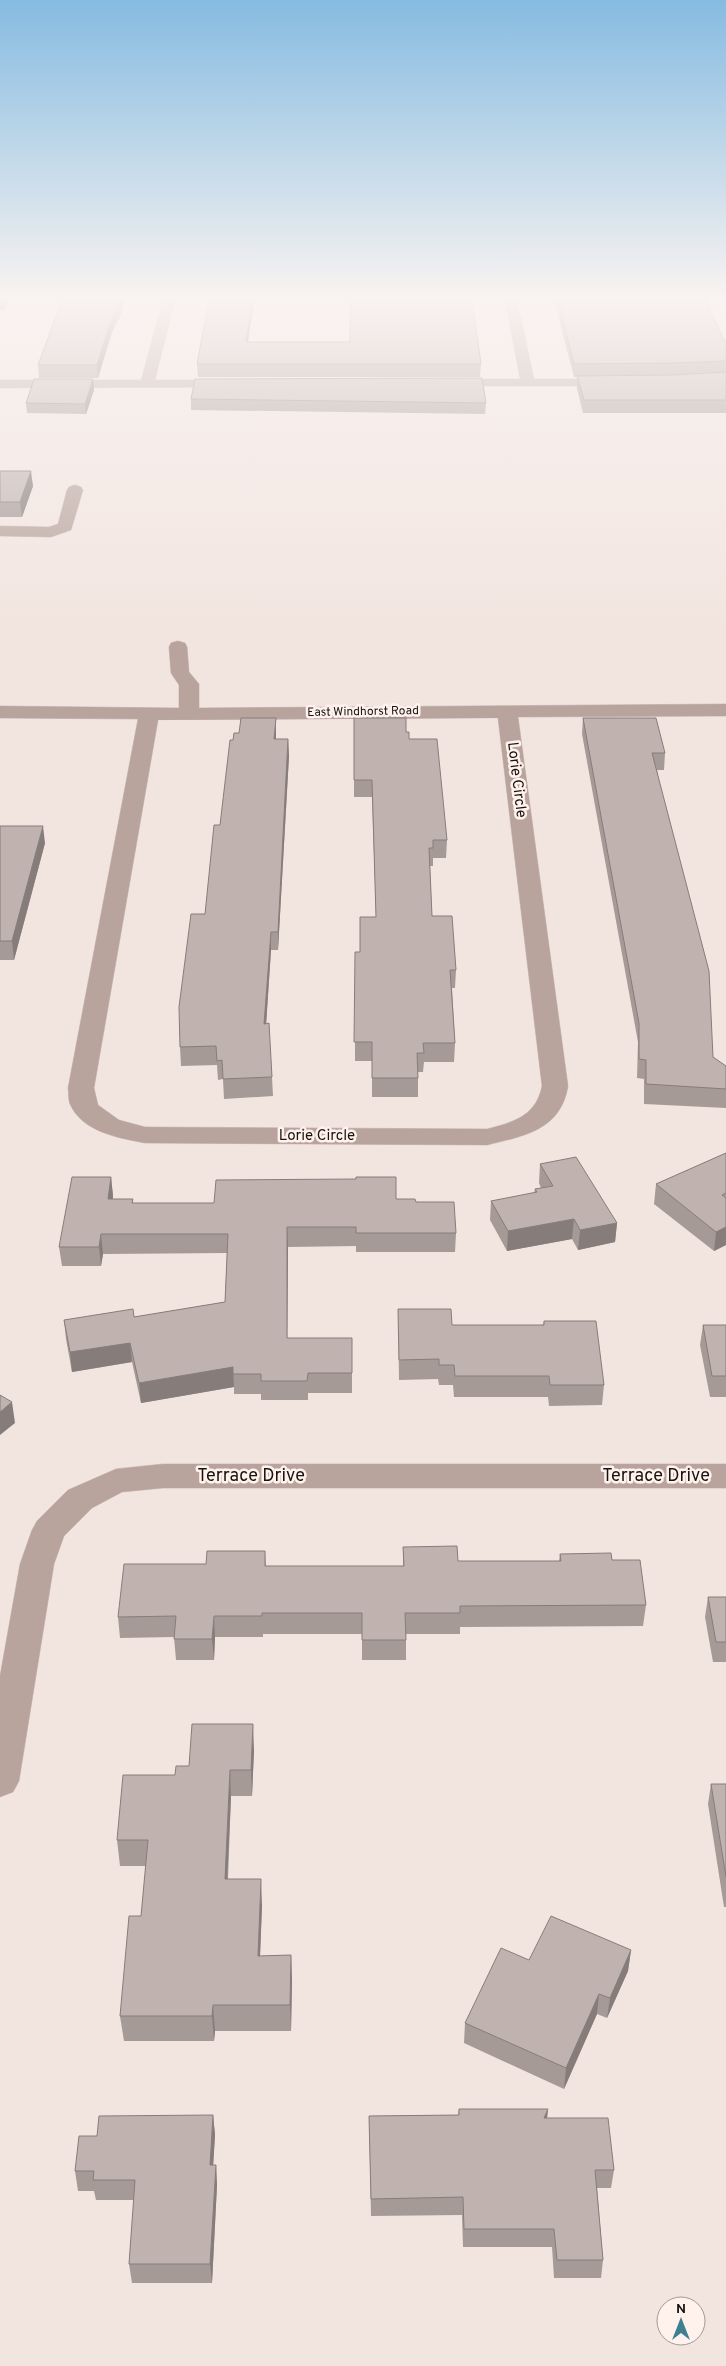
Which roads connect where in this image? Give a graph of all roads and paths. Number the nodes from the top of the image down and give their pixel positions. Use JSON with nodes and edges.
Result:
{"nodes":[{"id":1,"x":75,"y":490,"type":"dead end"},
{"id":2,"x":0,"y":531,"type":"edge"},
{"id":3,"x":178,"y":647,"type":"dead end"},
{"id":4,"x":507,"y":710,"type":"junction"},
{"id":5,"x":726,"y":710,"type":"edge"},
{"id":6,"x":0,"y":712,"type":"edge"},
{"id":7,"x":149,"y":714,"type":"junction"},
{"id":8,"x":189,"y":714,"type":"junction"},
{"id":9,"x":726,"y":1476,"type":"edge"},
{"id":10,"x":0,"y":1781,"type":"edge"}],
"edges":[{"from":1,"to":2,"type":"street"},
{"from":3,"to":8,"type":"street"},
{"from":4,"to":5,"type":"street","name":"East Windhorst Road"},
{"from":4,"to":7,"type":"street","name":"Lorie Circle"},
{"from":4,"to":8,"type":"street","name":"East Windhorst Road"},
{"from":6,"to":7,"type":"street","name":"East Windhorst Road"},
{"from":7,"to":8,"type":"street","name":"East Windhorst Road"},
{"from":9,"to":10,"type":"street","name":"Terrace Drive"}]}
